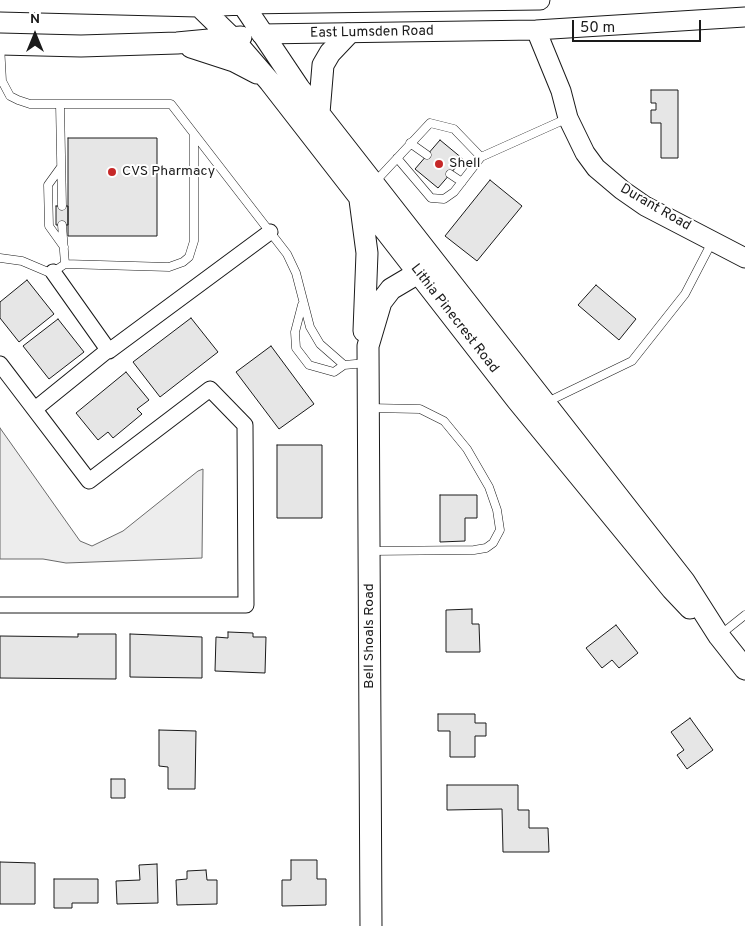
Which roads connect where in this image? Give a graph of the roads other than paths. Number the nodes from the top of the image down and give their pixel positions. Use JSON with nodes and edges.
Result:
{"nodes":[{"id":1,"x":540,"y":0,"type":"edge"},
{"id":2,"x":0,"y":2,"type":"edge"},
{"id":3,"x":106,"y":2,"type":"edge"},
{"id":4,"x":242,"y":2,"type":"edge"},
{"id":5,"x":196,"y":3,"type":"edge"},
{"id":6,"x":745,"y":17,"type":"edge"},
{"id":7,"x":536,"y":30,"type":"junction"},
{"id":8,"x":261,"y":34,"type":"junction"},
{"id":9,"x":348,"y":34,"type":"junction"},
{"id":10,"x":232,"y":38,"type":"junction"},
{"id":11,"x":177,"y":43,"type":"junction"},
{"id":12,"x":0,"y":44,"type":"edge"},
{"id":13,"x":270,"y":82,"type":"junction"},
{"id":14,"x":0,"y":95,"type":"edge"},
{"id":15,"x":10,"y":96,"type":"junction"},
{"id":16,"x":60,"y":104,"type":"junction"},
{"id":17,"x":319,"y":113,"type":"junction"},
{"id":18,"x":568,"y":118,"type":"junction"},
{"id":19,"x":194,"y":134,"type":"junction"},
{"id":20,"x":410,"y":143,"type":"junction"},
{"id":21,"x":427,"y":155,"type":"dead end"},
{"id":22,"x":481,"y":157,"type":"junction"},
{"id":23,"x":397,"y":158,"type":"junction"},
{"id":24,"x":61,"y":167,"type":"junction"},
{"id":25,"x":450,"y":174,"type":"dead end"},
{"id":26,"x":462,"y":182,"type":"junction"},
{"id":27,"x":366,"y":189,"type":"junction"},
{"id":28,"x":62,"y":206,"type":"dead end"},
{"id":29,"x":62,"y":225,"type":"dead end"},
{"id":30,"x":270,"y":232,"type":"junction"},
{"id":31,"x":713,"y":241,"type":"junction"},
{"id":32,"x":64,"y":247,"type":"junction"},
{"id":33,"x":0,"y":258,"type":"edge"},
{"id":34,"x":745,"y":258,"type":"edge"},
{"id":35,"x":59,"y":268,"type":"junction"},
{"id":36,"x":418,"y":273,"type":"junction"},
{"id":37,"x":302,"y":305,"type":"junction"},
{"id":38,"x":108,"y":350,"type":"junction"},
{"id":39,"x":368,"y":355,"type":"junction"},
{"id":40,"x":0,"y":364,"type":"edge"},
{"id":41,"x":344,"y":366,"type":"junction"},
{"id":42,"x":545,"y":402,"type":"junction"},
{"id":43,"x":369,"y":408,"type":"junction"},
{"id":44,"x":35,"y":409,"type":"junction"},
{"id":45,"x":370,"y":551,"type":"junction"},
{"id":46,"x":0,"y":605,"type":"edge"},
{"id":47,"x":745,"y":615,"type":"edge"},
{"id":48,"x":719,"y":636,"type":"junction"},
{"id":49,"x":745,"y":669,"type":"edge"},
{"id":50,"x":371,"y":926,"type":"edge"}],
"edges":[{"from":1,"to":4,"type":"street"},
{"from":2,"to":3,"type":"main road"},
{"from":3,"to":5,"type":"main road"},
{"from":4,"to":5,"type":"main road"},
{"from":4,"to":8,"type":"main road","name":"Lithia Pinecrest Road"},
{"from":5,"to":10,"type":"main road","name":"Lithia Pinecrest Road"},
{"from":6,"to":7,"type":"street","name":"East Lumsden Road"},
{"from":7,"to":9,"type":"street","name":"East Lumsden Road"},
{"from":7,"to":18,"type":"street","name":"Durant Road"},
{"from":8,"to":9,"type":"street","name":"East Lumsden Road"},
{"from":8,"to":10,"type":"main road","name":"East Lumsden Road"},
{"from":8,"to":17,"type":"main road","name":"Lithia Pinecrest Road"},
{"from":9,"to":17,"type":"main road"},
{"from":10,"to":11,"type":"main road","name":"East Lumsden Road"},
{"from":10,"to":13,"type":"main road","name":"Lithia Pinecrest Road"},
{"from":11,"to":12,"type":"main road","name":"East Lumsden Road"},
{"from":11,"to":13,"type":"main road"},
{"from":12,"to":15,"type":"lane"},
{"from":13,"to":27,"type":"main road","name":"Lithia Pinecrest Road"},
{"from":14,"to":15,"type":"lane"},
{"from":15,"to":16,"type":"lane"},
{"from":16,"to":19,"type":"lane"},
{"from":16,"to":24,"type":"lane"},
{"from":17,"to":27,"type":"main road","name":"Lithia Pinecrest Road"},
{"from":18,"to":22,"type":"lane"},
{"from":18,"to":31,"type":"street","name":"Durant Road"},
{"from":19,"to":30,"type":"lane"},
{"from":19,"to":35,"type":"lane"},
{"from":20,"to":21,"type":"lane"},
{"from":20,"to":22,"type":"lane"},
{"from":20,"to":23,"type":"lane"},
{"from":22,"to":26,"type":"lane"},
{"from":23,"to":26,"type":"lane"},
{"from":23,"to":27,"type":"lane"},
{"from":24,"to":28,"type":"lane"},
{"from":24,"to":32,"type":"lane"},
{"from":25,"to":26,"type":"lane"},
{"from":27,"to":36,"type":"main road","name":"Lithia Pinecrest Road"},
{"from":27,"to":39,"type":"main road"},
{"from":27,"to":42,"type":"main road","name":"Lithia Pinecrest Road"},
{"from":29,"to":32,"type":"lane"},
{"from":30,"to":37,"type":"lane"},
{"from":30,"to":38,"type":"street"},
{"from":31,"to":34,"type":"street","name":"Durant Road"},
{"from":31,"to":42,"type":"lane"},
{"from":32,"to":35,"type":"lane"},
{"from":33,"to":35,"type":"lane"},
{"from":35,"to":38,"type":"street"},
{"from":36,"to":39,"type":"main road"},
{"from":36,"to":48,"type":"main road","name":"Lithia Pinecrest Road"},
{"from":37,"to":41,"type":"lane"},
{"from":37,"to":41,"type":"lane"},
{"from":38,"to":44,"type":"street"},
{"from":39,"to":41,"type":"lane"},
{"from":39,"to":43,"type":"main road","name":"Bell Shoals Road"},
{"from":40,"to":44,"type":"street"},
{"from":42,"to":48,"type":"main road","name":"Lithia Pinecrest Road"},
{"from":43,"to":45,"type":"main road","name":"Bell Shoals Road"},
{"from":43,"to":45,"type":"lane"},
{"from":44,"to":46,"type":"street"},
{"from":45,"to":50,"type":"main road","name":"Bell Shoals Road"},
{"from":47,"to":48,"type":"lane"},
{"from":48,"to":49,"type":"main road","name":"Lithia Pinecrest Road"}]}
